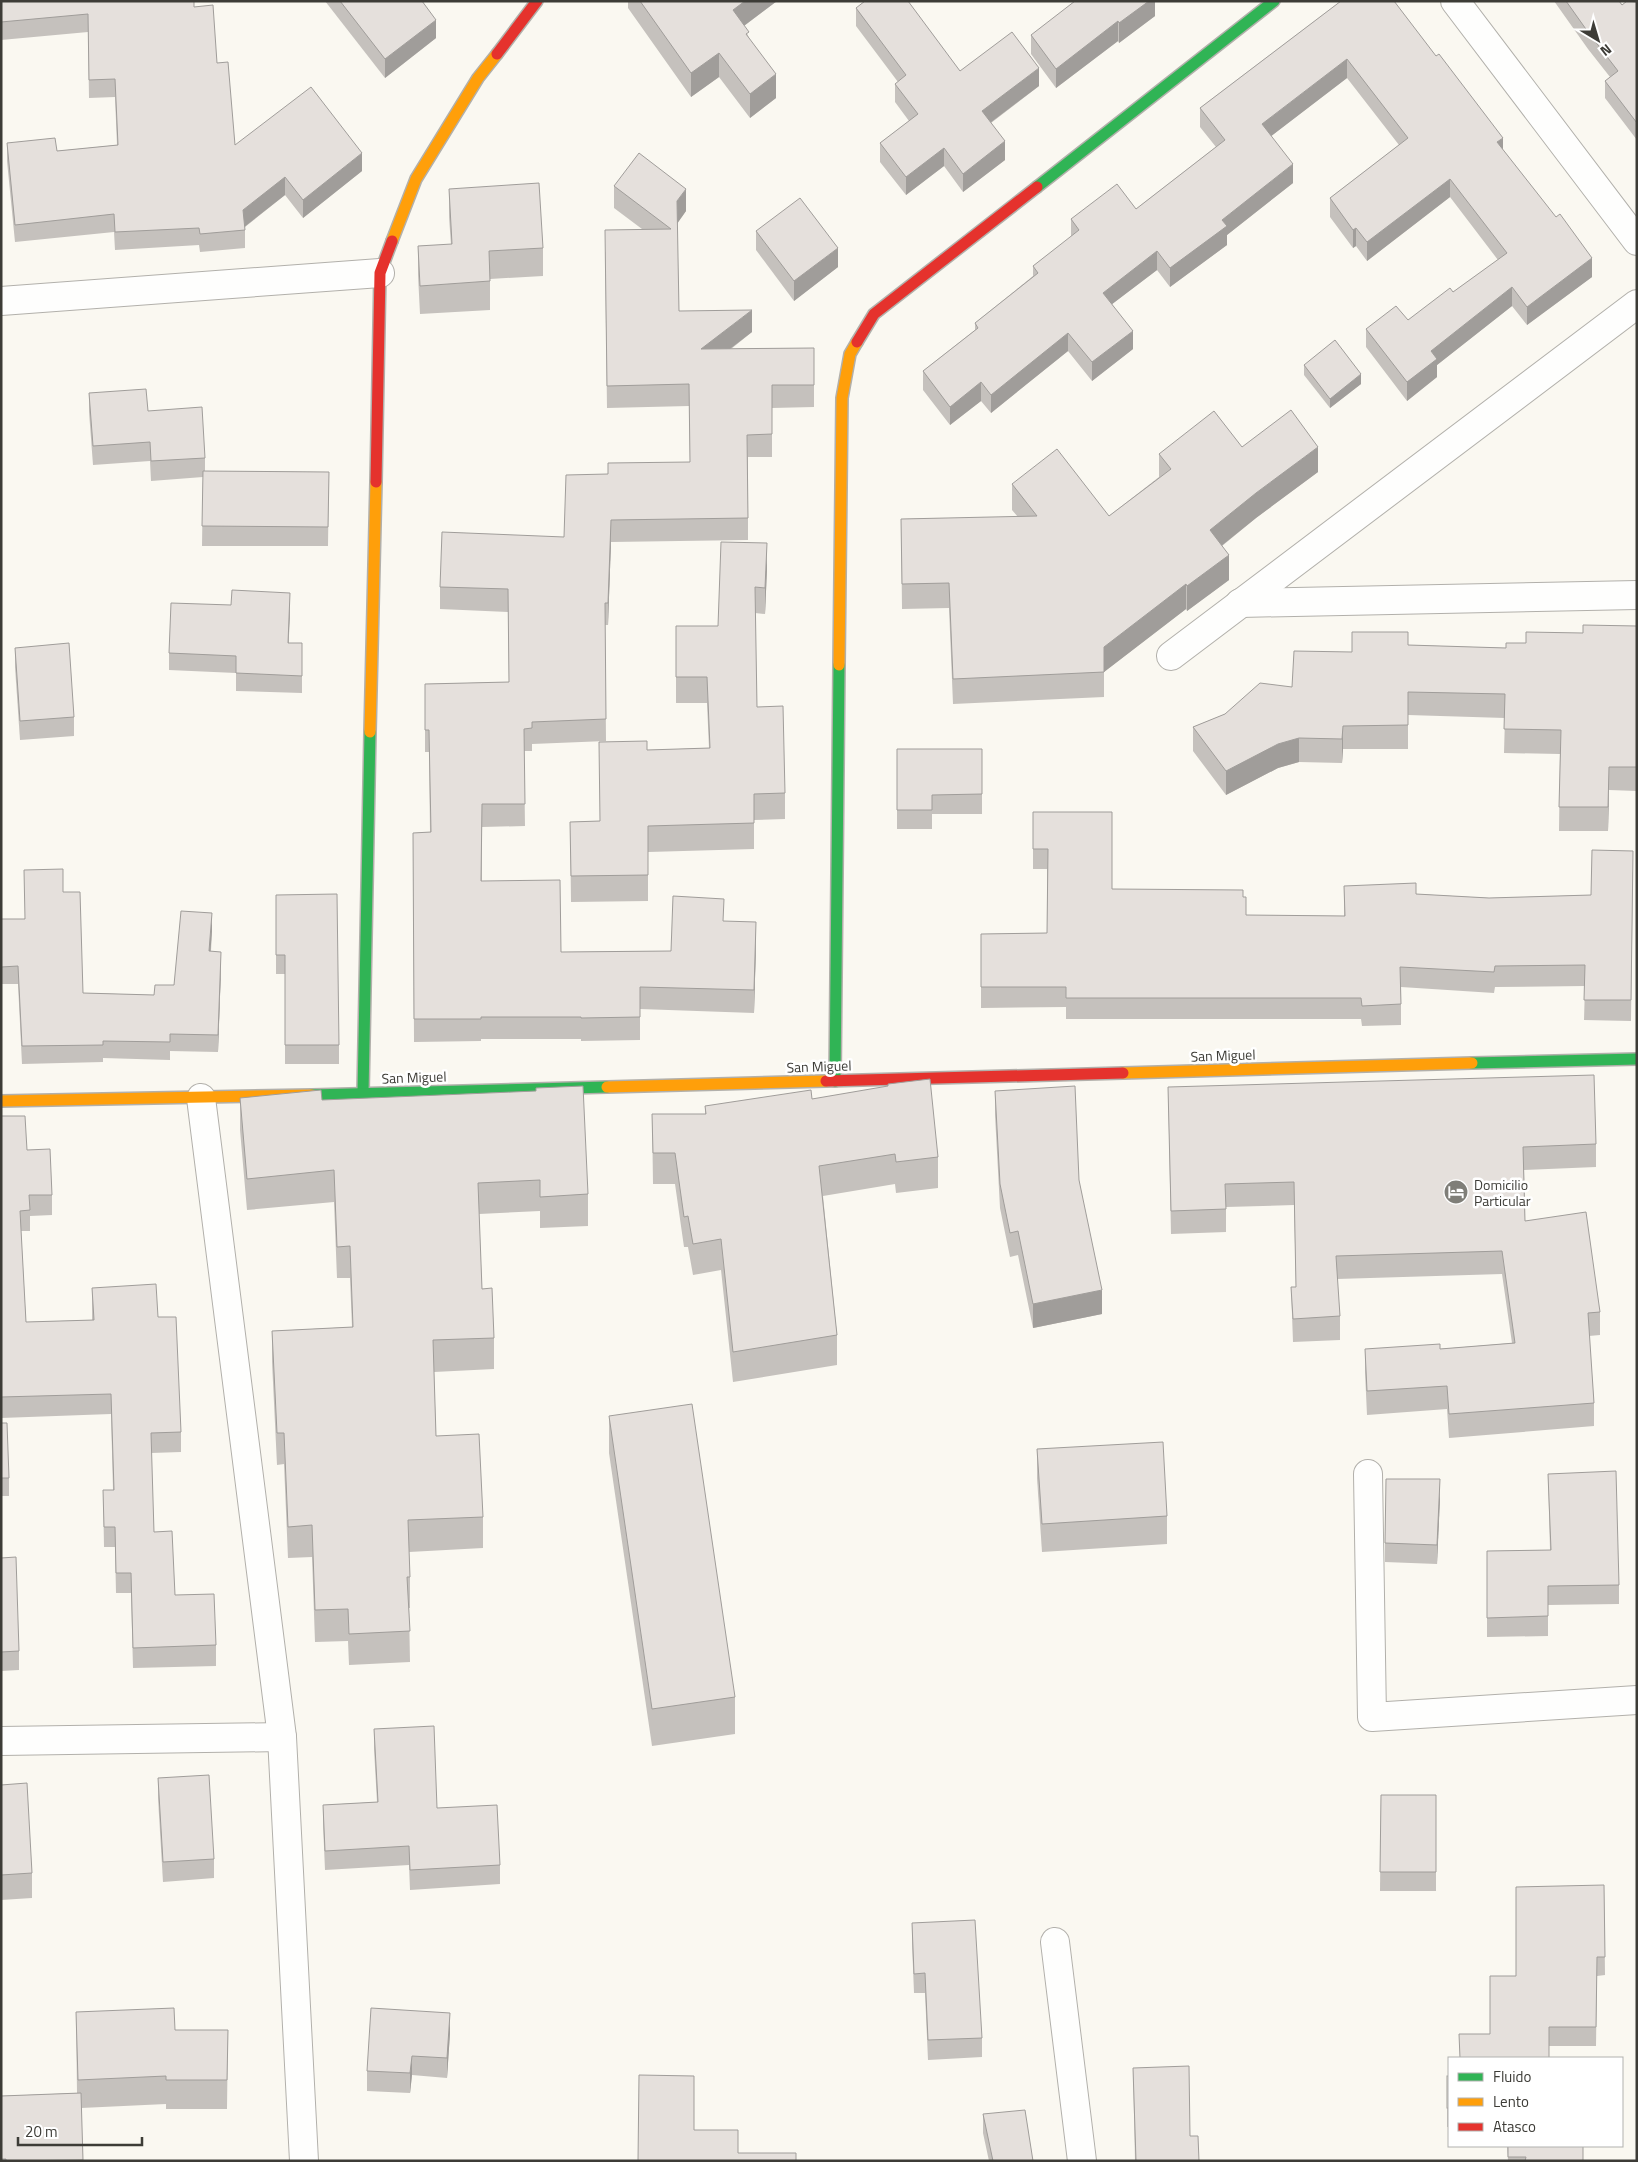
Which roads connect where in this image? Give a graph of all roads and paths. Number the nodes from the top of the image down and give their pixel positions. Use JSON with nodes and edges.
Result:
{"nodes":[{"id":1,"x":537,"y":1,"type":"edge"},
{"id":2,"x":1274,"y":1,"type":"edge"},
{"id":3,"x":1455,"y":1,"type":"edge"},
{"id":4,"x":1637,"y":241,"type":"edge"},
{"id":5,"x":380,"y":274,"type":"junction"},
{"id":6,"x":1,"y":301,"type":"edge"},
{"id":7,"x":1637,"y":304,"type":"edge"},
{"id":8,"x":1637,"y":595,"type":"edge"},
{"id":9,"x":1240,"y":603,"type":"junction"},
{"id":10,"x":1171,"y":656,"type":"dead end"},
{"id":11,"x":1637,"y":1059,"type":"edge"},
{"id":12,"x":835,"y":1080,"type":"junction"},
{"id":13,"x":363,"y":1093,"type":"junction"},
{"id":14,"x":201,"y":1098,"type":"junction"},
{"id":15,"x":1,"y":1100,"type":"edge"},
{"id":16,"x":1368,"y":1474,"type":"dead end"},
{"id":17,"x":1637,"y":1700,"type":"edge"},
{"id":18,"x":282,"y":1736,"type":"junction"},
{"id":19,"x":1,"y":1741,"type":"edge"},
{"id":20,"x":1055,"y":1942,"type":"dead end"},
{"id":21,"x":304,"y":2161,"type":"edge"},
{"id":22,"x":1082,"y":2161,"type":"edge"}],
"edges":[{"from":1,"to":5,"type":"street"},
{"from":2,"to":12,"type":"street"},
{"from":3,"to":4,"type":"street"},
{"from":5,"to":6,"type":"street"},
{"from":5,"to":13,"type":"street"},
{"from":7,"to":9,"type":"street"},
{"from":8,"to":9,"type":"street"},
{"from":9,"to":10,"type":"street"},
{"from":11,"to":12,"type":"street","name":"San Miguel"},
{"from":12,"to":13,"type":"street","name":"San Miguel"},
{"from":13,"to":14,"type":"street","name":"San Miguel"},
{"from":14,"to":15,"type":"street","name":"San Miguel"},
{"from":14,"to":18,"type":"street"},
{"from":16,"to":17,"type":"street"},
{"from":18,"to":19,"type":"street"},
{"from":18,"to":21,"type":"street"},
{"from":20,"to":22,"type":"street"}]}
